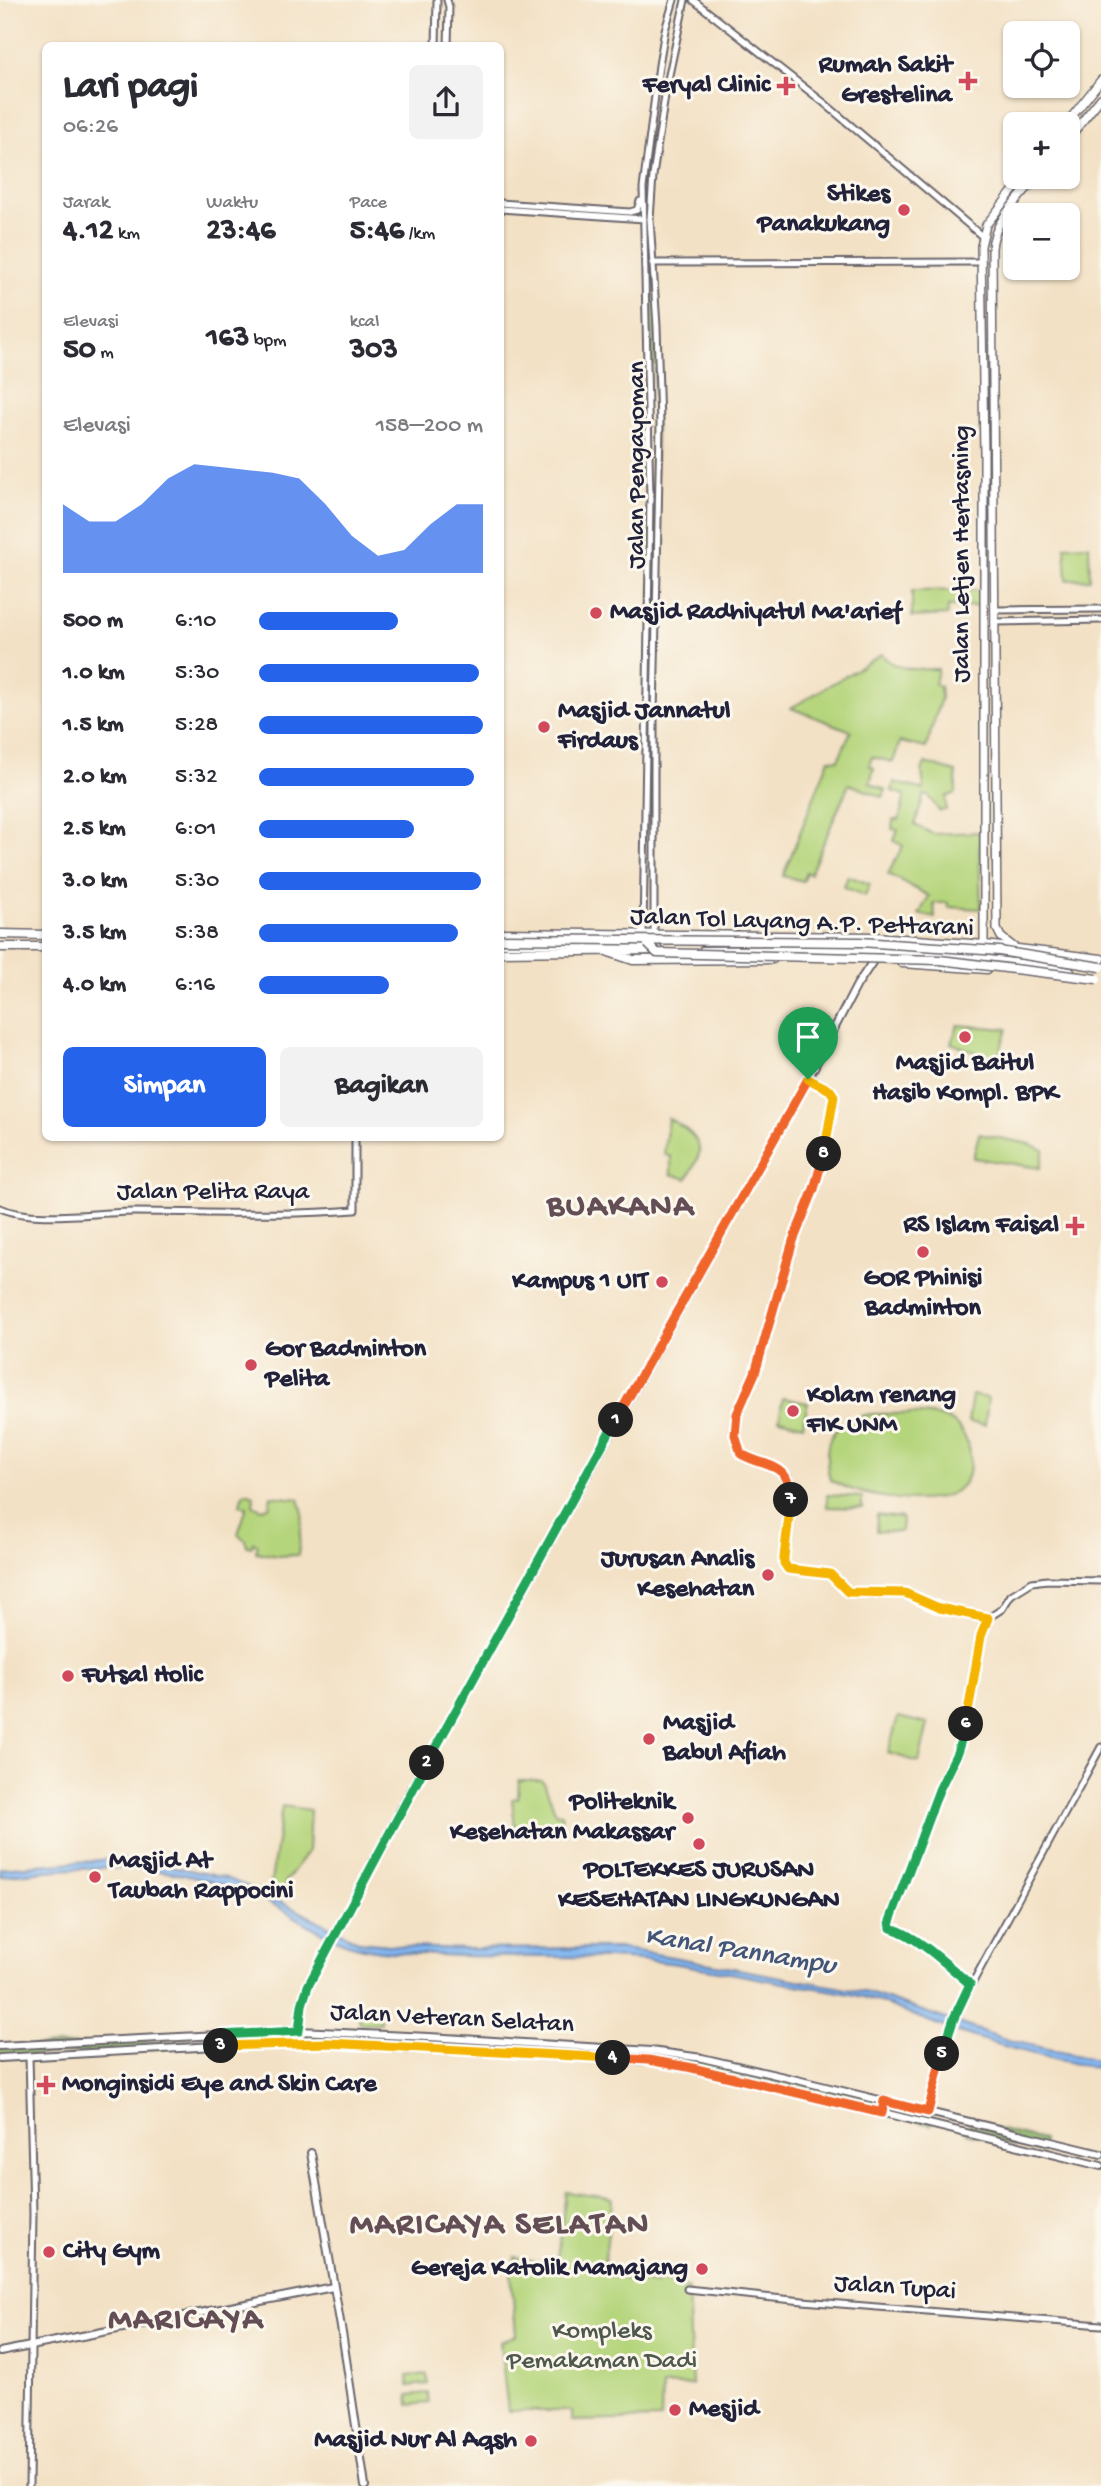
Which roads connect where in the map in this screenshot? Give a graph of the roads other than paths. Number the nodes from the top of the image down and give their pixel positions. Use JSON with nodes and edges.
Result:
{"nodes":[{"id":1,"x":437,"y":0,"type":"edge"},
{"id":2,"x":447,"y":0,"type":"edge"},
{"id":3,"x":453,"y":0,"type":"edge"},
{"id":4,"x":674,"y":0,"type":"edge"},
{"id":5,"x":685,"y":0,"type":"edge"},
{"id":6,"x":693,"y":0,"type":"edge"},
{"id":7,"x":449,"y":8,"type":"junction"},
{"id":8,"x":436,"y":42,"type":"edge"},
{"id":9,"x":448,"y":42,"type":"edge"},
{"id":10,"x":1101,"y":80,"type":"edge"},
{"id":11,"x":1101,"y":98,"type":"edge"},
{"id":12,"x":653,"y":101,"type":"junction"},
{"id":13,"x":664,"y":102,"type":"junction"},
{"id":14,"x":1081,"y":105,"type":"junction"},
{"id":15,"x":1075,"y":112,"type":"edge"},
{"id":16,"x":1090,"y":112,"type":"junction"},
{"id":17,"x":1080,"y":124,"type":"edge"},
{"id":18,"x":643,"y":188,"type":"junction"},
{"id":19,"x":1014,"y":189,"type":"edge"},
{"id":20,"x":1027,"y":189,"type":"edge"},
{"id":21,"x":504,"y":203,"type":"edge"},
{"id":22,"x":542,"y":208,"type":"junction"},
{"id":23,"x":504,"y":209,"type":"edge"},
{"id":24,"x":642,"y":219,"type":"junction"},
{"id":25,"x":650,"y":219,"type":"junction"},
{"id":26,"x":983,"y":237,"type":"junction"},
{"id":27,"x":652,"y":262,"type":"junction"},
{"id":28,"x":982,"y":262,"type":"junction"},
{"id":29,"x":648,"y":367,"type":"junction"},
{"id":30,"x":659,"y":367,"type":"junction"},
{"id":31,"x":994,"y":453,"type":"junction"},
{"id":32,"x":984,"y":454,"type":"junction"},
{"id":33,"x":1101,"y":609,"type":"edge"},
{"id":34,"x":994,"y":610,"type":"junction"},
{"id":35,"x":1029,"y":610,"type":"junction"},
{"id":36,"x":1101,"y":620,"type":"edge"},
{"id":37,"x":1029,"y":621,"type":"junction"},
{"id":38,"x":994,"y":622,"type":"junction"},
{"id":39,"x":995,"y":702,"type":"junction"},
{"id":40,"x":985,"y":703,"type":"junction"},
{"id":41,"x":643,"y":869,"type":"junction"},
{"id":42,"x":654,"y":869,"type":"junction"},
{"id":43,"x":504,"y":933,"type":"edge"},
{"id":44,"x":643,"y":934,"type":"junction"},
{"id":45,"x":654,"y":934,"type":"junction"},
{"id":46,"x":0,"y":935,"type":"edge"},
{"id":47,"x":42,"y":935,"type":"edge"},
{"id":48,"x":792,"y":936,"type":"junction"},
{"id":49,"x":817,"y":936,"type":"junction"},
{"id":50,"x":504,"y":941,"type":"edge"},
{"id":51,"x":504,"y":941,"type":"edge"},
{"id":52,"x":985,"y":945,"type":"junction"},
{"id":53,"x":0,"y":947,"type":"edge"},
{"id":54,"x":42,"y":947,"type":"edge"},
{"id":55,"x":1015,"y":948,"type":"junction"},
{"id":56,"x":606,"y":950,"type":"junction"},
{"id":57,"x":792,"y":950,"type":"junction"},
{"id":58,"x":818,"y":951,"type":"junction"},
{"id":59,"x":504,"y":952,"type":"edge"},
{"id":60,"x":1101,"y":959,"type":"edge"},
{"id":61,"x":984,"y":960,"type":"junction"},
{"id":62,"x":873,"y":961,"type":"junction"},
{"id":63,"x":1101,"y":967,"type":"edge"},
{"id":64,"x":1100,"y":980,"type":"edge"},
{"id":65,"x":808,"y":1079,"type":"junction"},
{"id":66,"x":355,"y":1141,"type":"edge"},
{"id":67,"x":0,"y":1208,"type":"edge"},
{"id":68,"x":1101,"y":1581,"type":"edge"},
{"id":69,"x":988,"y":1618,"type":"junction"},
{"id":70,"x":1101,"y":1747,"type":"edge"},
{"id":71,"x":970,"y":1984,"type":"junction"},
{"id":72,"x":299,"y":2031,"type":"junction"},
{"id":73,"x":223,"y":2035,"type":"junction"},
{"id":74,"x":423,"y":2036,"type":"junction"},
{"id":75,"x":0,"y":2046,"type":"edge"},
{"id":76,"x":223,"y":2046,"type":"junction"},
{"id":77,"x":423,"y":2048,"type":"junction"},
{"id":78,"x":590,"y":2048,"type":"junction"},
{"id":79,"x":599,"y":2048,"type":"junction"},
{"id":80,"x":29,"y":2056,"type":"junction"},
{"id":81,"x":590,"y":2057,"type":"junction"},
{"id":82,"x":599,"y":2057,"type":"junction"},
{"id":83,"x":0,"y":2058,"type":"edge"},
{"id":84,"x":884,"y":2101,"type":"junction"},
{"id":85,"x":928,"y":2112,"type":"junction"},
{"id":86,"x":882,"y":2113,"type":"junction"},
{"id":87,"x":1050,"y":2142,"type":"junction"},
{"id":88,"x":311,"y":2153,"type":"dead end"},
{"id":89,"x":1047,"y":2154,"type":"junction"},
{"id":90,"x":1101,"y":2154,"type":"edge"},
{"id":91,"x":1101,"y":2166,"type":"edge"},
{"id":92,"x":333,"y":2287,"type":"junction"},
{"id":93,"x":687,"y":2289,"type":"dead end"},
{"id":94,"x":1101,"y":2325,"type":"edge"},
{"id":95,"x":30,"y":2345,"type":"junction"},
{"id":96,"x":0,"y":2352,"type":"edge"},
{"id":97,"x":29,"y":2486,"type":"edge"},
{"id":98,"x":365,"y":2486,"type":"edge"}],
"edges":[{"from":1,"to":8,"type":"street"},
{"from":2,"to":7,"type":"street"},
{"from":3,"to":7,"type":"street"},
{"from":4,"to":12,"type":"street","name":"Jalan Pengayoman"},
{"from":5,"to":13,"type":"street","name":"Jalan Pengayoman"},
{"from":6,"to":26,"type":"street"},
{"from":7,"to":9,"type":"street"},
{"from":10,"to":14,"type":"main road"},
{"from":11,"to":16,"type":"main road"},
{"from":12,"to":13,"type":"street"},
{"from":12,"to":18,"type":"street","name":"Jalan Pengayoman"},
{"from":13,"to":25,"type":"street","name":"Jalan Pengayoman"},
{"from":14,"to":15,"type":"main road"},
{"from":14,"to":16,"type":"main road"},
{"from":16,"to":17,"type":"main road"},
{"from":18,"to":22,"type":"street"},
{"from":18,"to":24,"type":"street","name":"Jalan Pengayoman"},
{"from":19,"to":26,"type":"main road","name":"Jalan Letjen Hertasning"},
{"from":20,"to":31,"type":"main road","name":"Jalan Letjen Hertasning"},
{"from":21,"to":22,"type":"street"},
{"from":22,"to":23,"type":"street"},
{"from":22,"to":24,"type":"street"},
{"from":24,"to":25,"type":"street"},
{"from":24,"to":29,"type":"street","name":"Jalan Pengayoman"},
{"from":25,"to":27,"type":"street","name":"Jalan Pengayoman"},
{"from":26,"to":28,"type":"main road","name":"Jalan Letjen Hertasning"},
{"from":27,"to":28,"type":"street"},
{"from":27,"to":30,"type":"street","name":"Jalan Pengayoman"},
{"from":28,"to":32,"type":"main road","name":"Jalan Letjen Hertasning"},
{"from":29,"to":30,"type":"street"},
{"from":29,"to":41,"type":"street","name":"Jalan Pengayoman"},
{"from":30,"to":42,"type":"street","name":"Jalan Pengayoman"},
{"from":31,"to":32,"type":"main road"},
{"from":31,"to":34,"type":"main road","name":"Jalan Letjen Hertasning"},
{"from":32,"to":40,"type":"main road","name":"Jalan Letjen Hertasning"},
{"from":33,"to":35,"type":"street"},
{"from":34,"to":35,"type":"street"},
{"from":34,"to":38,"type":"main road","name":"Jalan Letjen Hertasning"},
{"from":35,"to":37,"type":"street"},
{"from":36,"to":37,"type":"street"},
{"from":37,"to":38,"type":"street"},
{"from":38,"to":39,"type":"main road","name":"Jalan Letjen Hertasning"},
{"from":39,"to":40,"type":"main road"},
{"from":39,"to":55,"type":"main road","name":"Jalan Letjen Hertasning"},
{"from":40,"to":52,"type":"main road","name":"Jalan Letjen Hertasning"},
{"from":41,"to":42,"type":"street"},
{"from":41,"to":44,"type":"street","name":"Jalan Pengayoman"},
{"from":42,"to":45,"type":"street","name":"Jalan Pengayoman"},
{"from":43,"to":44,"type":"highway"},
{"from":44,"to":45,"type":"highway"},
{"from":45,"to":48,"type":"highway"},
{"from":46,"to":47,"type":"highway"},
{"from":48,"to":49,"type":"highway"},
{"from":48,"to":57,"type":"highway"},
{"from":49,"to":52,"type":"highway"},
{"from":49,"to":58,"type":"highway"},
{"from":50,"to":64,"type":"highway","name":"Jalan Tol Layang A.P. Pettarani","bridge":true},
{"from":51,"to":63,"type":"highway","name":"Jalan Tol Layang A.P. Pettarani","bridge":true},
{"from":52,"to":55,"type":"highway"},
{"from":52,"to":61,"type":"main road","name":"Jalan Letjen Hertasning"},
{"from":53,"to":54,"type":"highway"},
{"from":55,"to":60,"type":"highway"},
{"from":56,"to":57,"type":"highway"},
{"from":56,"to":59,"type":"highway"},
{"from":56,"to":62,"type":"highway"},
{"from":57,"to":58,"type":"highway"},
{"from":58,"to":61,"type":"highway"},
{"from":61,"to":64,"type":"highway"},
{"from":62,"to":64,"type":"highway"},
{"from":62,"to":65,"type":"main road"},
{"from":65,"to":69,"type":"street"},
{"from":65,"to":72,"type":"main road"},
{"from":66,"to":67,"type":"street","name":"Jalan Pelita Raya"},
{"from":68,"to":69,"type":"street"},
{"from":69,"to":71,"type":"street"},
{"from":70,"to":71,"type":"street"},
{"from":71,"to":85,"type":"street"},
{"from":72,"to":73,"type":"main road","name":"Jalan Veteran Selatan"},
{"from":72,"to":74,"type":"main road","name":"Jalan Veteran Selatan"},
{"from":73,"to":75,"type":"main road","name":"Jalan Veteran Selatan"},
{"from":73,"to":76,"type":"main road"},
{"from":74,"to":77,"type":"main road"},
{"from":74,"to":78,"type":"main road","name":"Jalan Veteran Selatan"},
{"from":76,"to":77,"type":"main road","name":"Jalan Veteran Selatan"},
{"from":76,"to":80,"type":"main road","name":"Jalan Veteran Selatan"},
{"from":77,"to":81,"type":"main road","name":"Jalan Veteran Selatan"},
{"from":78,"to":79,"type":"main road","name":"Jalan Veteran Selatan"},
{"from":78,"to":81,"type":"main road"},
{"from":79,"to":82,"type":"main road"},
{"from":79,"to":84,"type":"main road","name":"Jalan Veteran Selatan"},
{"from":80,"to":83,"type":"main road","name":"Jalan Veteran Selatan"},
{"from":80,"to":95,"type":"street"},
{"from":81,"to":82,"type":"main road","name":"Jalan Veteran Selatan"},
{"from":82,"to":86,"type":"main road","name":"Jalan Veteran Selatan"},
{"from":84,"to":85,"type":"main road","name":"Jalan Veteran Selatan"},
{"from":84,"to":86,"type":"main road"},
{"from":85,"to":87,"type":"main road","name":"Jalan Veteran Selatan"},
{"from":86,"to":89,"type":"main road","name":"Jalan Veteran Selatan"},
{"from":87,"to":89,"type":"main road"},
{"from":87,"to":90,"type":"main road","name":"Jalan Veteran Selatan"},
{"from":88,"to":92,"type":"main road"},
{"from":89,"to":91,"type":"main road","name":"Jalan Veteran Selatan"},
{"from":92,"to":95,"type":"main road"},
{"from":92,"to":98,"type":"main road"},
{"from":93,"to":94,"type":"street","name":"Jalan Tupai"},
{"from":95,"to":96,"type":"main road"},
{"from":95,"to":97,"type":"street"}]}
